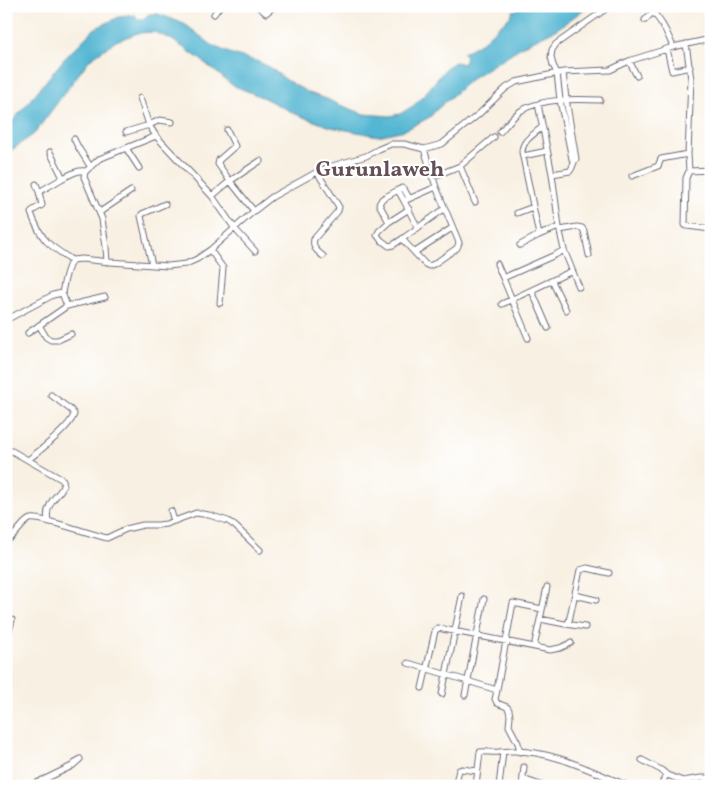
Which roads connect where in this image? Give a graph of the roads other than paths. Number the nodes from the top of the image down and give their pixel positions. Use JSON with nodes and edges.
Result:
{"nodes":[{"id":1,"x":220,"y":6,"type":"edge"},
{"id":2,"x":258,"y":6,"type":"edge"},
{"id":3,"x":275,"y":6,"type":"edge"},
{"id":4,"x":610,"y":6,"type":"edge"},
{"id":5,"x":648,"y":6,"type":"edge"},
{"id":6,"x":653,"y":12,"type":"junction"},
{"id":7,"x":214,"y":14,"type":"dead end"},
{"id":8,"x":645,"y":20,"type":"dead end"},
{"id":9,"x":711,"y":39,"type":"edge"},
{"id":10,"x":686,"y":44,"type":"junction"},
{"id":11,"x":670,"y":48,"type":"junction"},
{"id":12,"x":629,"y":61,"type":"junction"},
{"id":13,"x":690,"y":67,"type":"junction"},
{"id":14,"x":560,"y":73,"type":"junction"},
{"id":15,"x":636,"y":76,"type":"dead end"},
{"id":16,"x":140,"y":98,"type":"dead end"},
{"id":17,"x":563,"y":99,"type":"junction"},
{"id":18,"x":600,"y":100,"type":"dead end"},
{"id":19,"x":538,"y":104,"type":"junction"},
{"id":20,"x":172,"y":122,"type":"dead end"},
{"id":21,"x":149,"y":126,"type":"junction"},
{"id":22,"x":542,"y":127,"type":"junction"},
{"id":23,"x":227,"y":130,"type":"dead end"},
{"id":24,"x":126,"y":132,"type":"dead end"},
{"id":25,"x":500,"y":132,"type":"dead end"},
{"id":26,"x":156,"y":136,"type":"junction"},
{"id":27,"x":494,"y":138,"type":"dead end"},
{"id":28,"x":74,"y":139,"type":"dead end"},
{"id":29,"x":126,"y":148,"type":"junction"},
{"id":30,"x":424,"y":149,"type":"junction"},
{"id":31,"x":547,"y":151,"type":"junction"},
{"id":32,"x":50,"y":152,"type":"dead end"},
{"id":33,"x":688,"y":154,"type":"junction"},
{"id":34,"x":523,"y":156,"type":"junction"},
{"id":35,"x":260,"y":161,"type":"dead end"},
{"id":36,"x":460,"y":166,"type":"junction"},
{"id":37,"x":88,"y":168,"type":"junction"},
{"id":38,"x":138,"y":168,"type":"dead end"},
{"id":39,"x":711,"y":170,"type":"edge"},
{"id":40,"x":689,"y":171,"type":"junction"},
{"id":41,"x":317,"y":172,"type":"junction"},
{"id":42,"x":552,"y":174,"type":"junction"},
{"id":43,"x":632,"y":176,"type":"dead end"},
{"id":44,"x":432,"y":177,"type":"junction"},
{"id":45,"x":64,"y":178,"type":"junction"},
{"id":46,"x":230,"y":181,"type":"junction"},
{"id":47,"x":36,"y":184,"type":"dead end"},
{"id":48,"x":436,"y":187,"type":"junction"},
{"id":49,"x":131,"y":191,"type":"dead end"},
{"id":50,"x":39,"y":192,"type":"junction"},
{"id":51,"x":212,"y":196,"type":"junction"},
{"id":52,"x":407,"y":200,"type":"junction"},
{"id":53,"x":475,"y":202,"type":"dead end"},
{"id":54,"x":165,"y":204,"type":"dead end"},
{"id":55,"x":533,"y":207,"type":"junction"},
{"id":56,"x":408,"y":209,"type":"junction"},
{"id":57,"x":444,"y":209,"type":"junction"},
{"id":58,"x":254,"y":211,"type":"junction"},
{"id":59,"x":100,"y":212,"type":"junction"},
{"id":60,"x":517,"y":213,"type":"dead end"},
{"id":61,"x":389,"y":222,"type":"junction"},
{"id":62,"x":235,"y":228,"type":"junction"},
{"id":63,"x":418,"y":228,"type":"junction"},
{"id":64,"x":452,"y":228,"type":"junction"},
{"id":65,"x":560,"y":228,"type":"junction"},
{"id":66,"x":711,"y":229,"type":"edge"},
{"id":67,"x":539,"y":235,"type":"junction"},
{"id":68,"x":402,"y":239,"type":"junction"},
{"id":69,"x":520,"y":245,"type":"dead end"},
{"id":70,"x":210,"y":250,"type":"junction"},
{"id":71,"x":564,"y":250,"type":"junction"},
{"id":72,"x":256,"y":251,"type":"dead end"},
{"id":73,"x":415,"y":252,"type":"junction"},
{"id":74,"x":589,"y":255,"type":"dead end"},
{"id":75,"x":323,"y":256,"type":"dead end"},
{"id":76,"x":72,"y":260,"type":"junction"},
{"id":77,"x":107,"y":262,"type":"junction"},
{"id":78,"x":498,"y":264,"type":"dead end"},
{"id":79,"x":152,"y":265,"type":"junction"},
{"id":80,"x":572,"y":271,"type":"junction"},
{"id":81,"x":503,"y":278,"type":"junction"},
{"id":82,"x":552,"y":281,"type":"junction"},
{"id":83,"x":579,"y":287,"type":"dead end"},
{"id":84,"x":532,"y":290,"type":"junction"},
{"id":85,"x":62,"y":293,"type":"junction"},
{"id":86,"x":105,"y":297,"type":"dead end"},
{"id":87,"x":512,"y":299,"type":"junction"},
{"id":88,"x":220,"y":303,"type":"dead end"},
{"id":89,"x":502,"y":304,"type":"dead end"},
{"id":90,"x":67,"y":306,"type":"junction"},
{"id":91,"x":566,"y":310,"type":"dead end"},
{"id":92,"x":6,"y":320,"type":"edge"},
{"id":93,"x":39,"y":325,"type":"junction"},
{"id":94,"x":548,"y":328,"type":"dead end"},
{"id":95,"x":28,"y":333,"type":"dead end"},
{"id":96,"x":71,"y":334,"type":"dead end"},
{"id":97,"x":528,"y":338,"type":"dead end"},
{"id":98,"x":51,"y":395,"type":"dead end"},
{"id":99,"x":6,"y":451,"type":"edge"},
{"id":100,"x":28,"y":460,"type":"junction"},
{"id":101,"x":171,"y":511,"type":"dead end"},
{"id":102,"x":48,"y":521,"type":"junction"},
{"id":103,"x":174,"y":521,"type":"junction"},
{"id":104,"x":6,"y":541,"type":"edge"},
{"id":105,"x":260,"y":550,"type":"dead end"},
{"id":106,"x":609,"y":573,"type":"dead end"},
{"id":107,"x":547,"y":587,"type":"dead end"},
{"id":108,"x":575,"y":595,"type":"junction"},
{"id":109,"x":462,"y":596,"type":"dead end"},
{"id":110,"x":484,"y":598,"type":"dead end"},
{"id":111,"x":596,"y":600,"type":"dead end"},
{"id":112,"x":542,"y":609,"type":"junction"},
{"id":113,"x":540,"y":619,"type":"junction"},
{"id":114,"x":12,"y":620,"type":"dead end"},
{"id":115,"x":566,"y":624,"type":"junction"},
{"id":116,"x":585,"y":627,"type":"dead end"},
{"id":117,"x":455,"y":631,"type":"junction"},
{"id":118,"x":6,"y":633,"type":"edge"},
{"id":119,"x":476,"y":636,"type":"junction"},
{"id":120,"x":506,"y":642,"type":"junction"},
{"id":121,"x":571,"y":643,"type":"dead end"},
{"id":122,"x":534,"y":647,"type":"junction"},
{"id":123,"x":408,"y":663,"type":"dead end"},
{"id":124,"x":427,"y":669,"type":"junction"},
{"id":125,"x":446,"y":675,"type":"junction"},
{"id":126,"x":469,"y":681,"type":"junction"},
{"id":127,"x":422,"y":688,"type":"dead end"},
{"id":128,"x":497,"y":690,"type":"junction"},
{"id":129,"x":442,"y":694,"type":"dead end"},
{"id":130,"x":465,"y":695,"type":"dead end"},
{"id":131,"x":502,"y":752,"type":"junction"},
{"id":132,"x":520,"y":752,"type":"junction"},
{"id":133,"x":80,"y":760,"type":"dead end"},
{"id":134,"x":642,"y":760,"type":"dead end"},
{"id":135,"x":524,"y":767,"type":"dead end"},
{"id":136,"x":477,"y":772,"type":"junction"},
{"id":137,"x":667,"y":775,"type":"junction"},
{"id":138,"x":711,"y":778,"type":"edge"},
{"id":139,"x":523,"y":779,"type":"junction"},
{"id":140,"x":42,"y":780,"type":"junction"},
{"id":141,"x":15,"y":786,"type":"edge"},
{"id":142,"x":49,"y":786,"type":"edge"},
{"id":143,"x":455,"y":786,"type":"edge"},
{"id":144,"x":476,"y":786,"type":"edge"},
{"id":145,"x":499,"y":786,"type":"edge"},
{"id":146,"x":522,"y":786,"type":"edge"},
{"id":147,"x":543,"y":786,"type":"edge"},
{"id":148,"x":628,"y":786,"type":"edge"},
{"id":149,"x":661,"y":786,"type":"edge"}],
"edges":[{"from":1,"to":7,"type":"street"},
{"from":2,"to":3,"type":"street"},
{"from":4,"to":14,"type":"street"},
{"from":5,"to":6,"type":"street"},
{"from":6,"to":8,"type":"street"},
{"from":6,"to":11,"type":"street"},
{"from":9,"to":10,"type":"street"},
{"from":10,"to":11,"type":"street"},
{"from":10,"to":13,"type":"street"},
{"from":11,"to":12,"type":"street"},
{"from":11,"to":13,"type":"street"},
{"from":12,"to":14,"type":"street"},
{"from":12,"to":15,"type":"street"},
{"from":13,"to":33,"type":"street"},
{"from":14,"to":17,"type":"street"},
{"from":14,"to":30,"type":"street"},
{"from":16,"to":21,"type":"street"},
{"from":17,"to":18,"type":"street"},
{"from":17,"to":19,"type":"street"},
{"from":17,"to":42,"type":"street"},
{"from":19,"to":22,"type":"street"},
{"from":19,"to":25,"type":"street"},
{"from":20,"to":21,"type":"street"},
{"from":21,"to":24,"type":"street"},
{"from":21,"to":26,"type":"street"},
{"from":22,"to":31,"type":"street"},
{"from":22,"to":34,"type":"street"},
{"from":23,"to":46,"type":"street"},
{"from":26,"to":29,"type":"street"},
{"from":26,"to":51,"type":"street"},
{"from":27,"to":36,"type":"street"},
{"from":28,"to":37,"type":"street"},
{"from":29,"to":37,"type":"street"},
{"from":29,"to":38,"type":"street"},
{"from":30,"to":41,"type":"street"},
{"from":30,"to":44,"type":"street"},
{"from":31,"to":34,"type":"street"},
{"from":31,"to":42,"type":"street"},
{"from":32,"to":45,"type":"street"},
{"from":33,"to":40,"type":"street"},
{"from":33,"to":43,"type":"street"},
{"from":34,"to":55,"type":"street"},
{"from":35,"to":46,"type":"street"},
{"from":36,"to":44,"type":"street"},
{"from":36,"to":53,"type":"street"},
{"from":37,"to":45,"type":"street"},
{"from":37,"to":59,"type":"street"},
{"from":39,"to":40,"type":"street"},
{"from":40,"to":66,"type":"street"},
{"from":41,"to":58,"type":"street"},
{"from":41,"to":75,"type":"street"},
{"from":42,"to":65,"type":"street"},
{"from":44,"to":48,"type":"street"},
{"from":45,"to":50,"type":"street"},
{"from":46,"to":51,"type":"street"},
{"from":46,"to":58,"type":"street"},
{"from":47,"to":50,"type":"street"},
{"from":48,"to":52,"type":"street"},
{"from":48,"to":57,"type":"street"},
{"from":49,"to":59,"type":"street"},
{"from":50,"to":76,"type":"street"},
{"from":51,"to":62,"type":"street"},
{"from":52,"to":56,"type":"street"},
{"from":52,"to":61,"type":"street"},
{"from":54,"to":79,"type":"street"},
{"from":55,"to":60,"type":"street"},
{"from":55,"to":67,"type":"street"},
{"from":56,"to":61,"type":"street"},
{"from":56,"to":63,"type":"street"},
{"from":57,"to":63,"type":"street"},
{"from":57,"to":64,"type":"street"},
{"from":58,"to":62,"type":"street"},
{"from":59,"to":77,"type":"street"},
{"from":61,"to":68,"type":"street"},
{"from":62,"to":70,"type":"street"},
{"from":62,"to":72,"type":"street"},
{"from":63,"to":68,"type":"street"},
{"from":64,"to":73,"type":"street"},
{"from":64,"to":73,"type":"street"},
{"from":65,"to":67,"type":"street"},
{"from":65,"to":71,"type":"street"},
{"from":65,"to":74,"type":"street"},
{"from":67,"to":69,"type":"street"},
{"from":68,"to":73,"type":"street"},
{"from":70,"to":79,"type":"street"},
{"from":70,"to":88,"type":"street"},
{"from":71,"to":80,"type":"street"},
{"from":71,"to":81,"type":"street"},
{"from":76,"to":77,"type":"street"},
{"from":76,"to":85,"type":"street"},
{"from":77,"to":79,"type":"street"},
{"from":78,"to":81,"type":"street"},
{"from":80,"to":82,"type":"street"},
{"from":80,"to":83,"type":"street"},
{"from":81,"to":87,"type":"street"},
{"from":82,"to":84,"type":"street"},
{"from":82,"to":91,"type":"street"},
{"from":84,"to":87,"type":"street"},
{"from":84,"to":94,"type":"street"},
{"from":85,"to":90,"type":"street"},
{"from":85,"to":92,"type":"street"},
{"from":86,"to":90,"type":"street"},
{"from":87,"to":89,"type":"street"},
{"from":87,"to":97,"type":"street"},
{"from":90,"to":93,"type":"street"},
{"from":93,"to":95,"type":"street"},
{"from":93,"to":96,"type":"street"},
{"from":98,"to":100,"type":"street"},
{"from":99,"to":100,"type":"street"},
{"from":100,"to":102,"type":"street"},
{"from":101,"to":103,"type":"street"},
{"from":102,"to":103,"type":"street"},
{"from":102,"to":104,"type":"street"},
{"from":103,"to":105,"type":"street"},
{"from":106,"to":108,"type":"street"},
{"from":107,"to":112,"type":"street"},
{"from":108,"to":111,"type":"street"},
{"from":108,"to":115,"type":"street"},
{"from":109,"to":117,"type":"street"},
{"from":110,"to":119,"type":"street"},
{"from":112,"to":113,"type":"street"},
{"from":112,"to":120,"type":"street"},
{"from":113,"to":115,"type":"street"},
{"from":113,"to":122,"type":"street"},
{"from":114,"to":118,"type":"street"},
{"from":115,"to":116,"type":"street"},
{"from":117,"to":119,"type":"street"},
{"from":117,"to":124,"type":"street"},
{"from":117,"to":125,"type":"street"},
{"from":119,"to":120,"type":"street"},
{"from":119,"to":126,"type":"street"},
{"from":120,"to":122,"type":"street"},
{"from":120,"to":128,"type":"street"},
{"from":121,"to":122,"type":"street"},
{"from":123,"to":124,"type":"street"},
{"from":124,"to":125,"type":"street"},
{"from":124,"to":127,"type":"street"},
{"from":125,"to":126,"type":"street"},
{"from":125,"to":129,"type":"street"},
{"from":126,"to":128,"type":"street"},
{"from":126,"to":130,"type":"street"},
{"from":128,"to":132,"type":"street"},
{"from":131,"to":132,"type":"street"},
{"from":131,"to":136,"type":"street"},
{"from":131,"to":145,"type":"street"},
{"from":132,"to":148,"type":"street"},
{"from":133,"to":140,"type":"street"},
{"from":134,"to":137,"type":"street"},
{"from":135,"to":139,"type":"street"},
{"from":136,"to":143,"type":"street"},
{"from":136,"to":144,"type":"street"},
{"from":137,"to":138,"type":"street"},
{"from":137,"to":149,"type":"street"},
{"from":139,"to":146,"type":"street"},
{"from":139,"to":147,"type":"street"},
{"from":140,"to":141,"type":"street"},
{"from":140,"to":142,"type":"street"}]}
